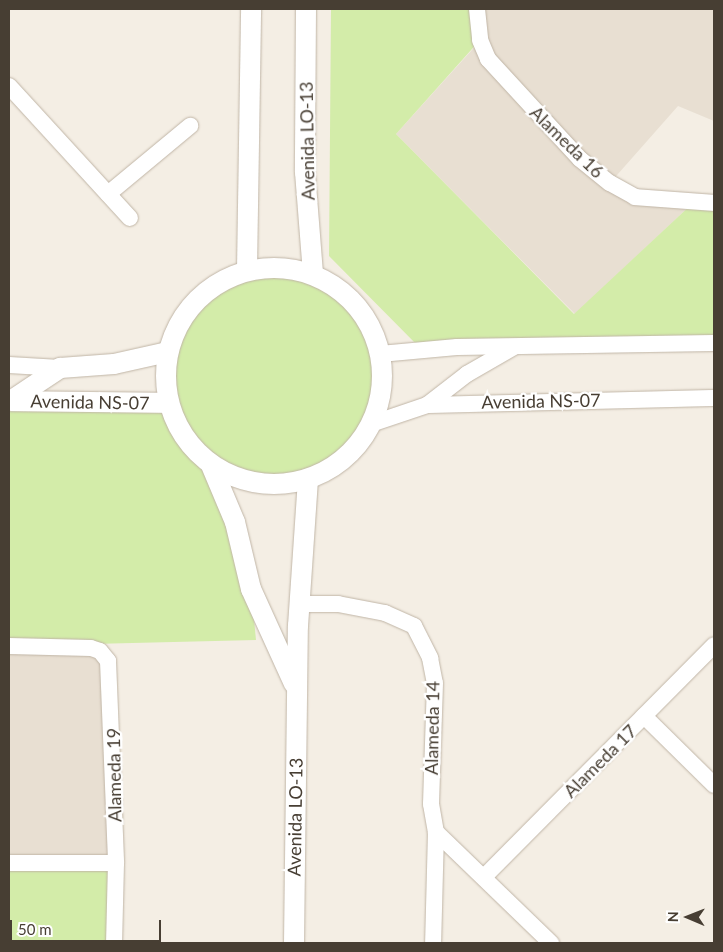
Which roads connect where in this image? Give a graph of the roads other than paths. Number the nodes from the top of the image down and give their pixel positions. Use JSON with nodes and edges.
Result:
{"nodes":[{"id":1,"x":251,"y":9,"type":"edge"},
{"id":2,"x":306,"y":9,"type":"edge"},
{"id":3,"x":477,"y":9,"type":"edge"},
{"id":4,"x":9,"y":86,"type":"edge"},
{"id":5,"x":190,"y":126,"type":"dead end"},
{"id":6,"x":108,"y":194,"type":"junction"},
{"id":7,"x":714,"y":203,"type":"edge"},
{"id":8,"x":130,"y":218,"type":"dead end"},
{"id":9,"x":247,"y":270,"type":"junction"},
{"id":10,"x":313,"y":273,"type":"junction"},
{"id":11,"x":714,"y":343,"type":"edge"},
{"id":12,"x":515,"y":347,"type":"junction"},
{"id":13,"x":168,"y":352,"type":"junction"},
{"id":14,"x":380,"y":354,"type":"junction"},
{"id":15,"x":9,"y":366,"type":"edge"},
{"id":16,"x":60,"y":368,"type":"junction"},
{"id":17,"x":714,"y":398,"type":"edge"},
{"id":18,"x":10,"y":400,"type":"edge"},
{"id":19,"x":168,"y":402,"type":"junction"},
{"id":20,"x":426,"y":405,"type":"junction"},
{"id":21,"x":371,"y":424,"type":"junction"},
{"id":22,"x":211,"y":465,"type":"junction"},
{"id":23,"x":308,"y":479,"type":"junction"},
{"id":24,"x":298,"y":604,"type":"junction"},
{"id":25,"x":714,"y":645,"type":"edge"},
{"id":26,"x":9,"y":646,"type":"edge"},
{"id":27,"x":297,"y":690,"type":"junction"},
{"id":28,"x":644,"y":716,"type":"junction"},
{"id":29,"x":714,"y":785,"type":"edge"},
{"id":30,"x":436,"y":832,"type":"junction"},
{"id":31,"x":9,"y":863,"type":"edge"},
{"id":32,"x":116,"y":863,"type":"junction"},
{"id":33,"x":485,"y":876,"type":"junction"},
{"id":34,"x":114,"y":943,"type":"edge"},
{"id":35,"x":294,"y":943,"type":"edge"},
{"id":36,"x":433,"y":943,"type":"edge"},
{"id":37,"x":551,"y":943,"type":"edge"}],
"edges":[{"from":1,"to":9,"type":"street"},
{"from":2,"to":10,"type":"street","name":"Avenida LO-13"},
{"from":3,"to":7,"type":"street","name":"Alameda 16"},
{"from":4,"to":6,"type":"street"},
{"from":5,"to":6,"type":"street"},
{"from":6,"to":8,"type":"street"},
{"from":9,"to":10,"type":"street"},
{"from":9,"to":13,"type":"street"},
{"from":10,"to":14,"type":"street"},
{"from":11,"to":12,"type":"street"},
{"from":12,"to":14,"type":"street"},
{"from":12,"to":20,"type":"street"},
{"from":13,"to":16,"type":"street","name":"Avenida NS-07"},
{"from":13,"to":19,"type":"street"},
{"from":14,"to":21,"type":"street"},
{"from":15,"to":16,"type":"street","name":"Avenida NS-07"},
{"from":16,"to":18,"type":"street","name":"Avenida NS-07"},
{"from":17,"to":20,"type":"street","name":"Avenida NS-07"},
{"from":18,"to":19,"type":"street","name":"Avenida NS-07"},
{"from":19,"to":22,"type":"street"},
{"from":20,"to":21,"type":"street","name":"Avenida NS-07"},
{"from":21,"to":23,"type":"street"},
{"from":22,"to":23,"type":"street"},
{"from":22,"to":27,"type":"street","name":"Avenida LO-13"},
{"from":23,"to":24,"type":"street","name":"Avenida LO-13"},
{"from":24,"to":27,"type":"street","name":"Avenida LO-13"},
{"from":24,"to":30,"type":"street","name":"Alameda 14"},
{"from":25,"to":28,"type":"street","name":"Alameda 17"},
{"from":26,"to":32,"type":"street","name":"Alameda 19"},
{"from":27,"to":35,"type":"street","name":"Avenida LO-13"},
{"from":28,"to":29,"type":"street"},
{"from":28,"to":33,"type":"street","name":"Alameda 17"},
{"from":30,"to":33,"type":"street"},
{"from":30,"to":36,"type":"street","name":"Alameda 14"},
{"from":31,"to":32,"type":"street"},
{"from":32,"to":34,"type":"street","name":"Alameda 19"},
{"from":33,"to":37,"type":"street"}]}
